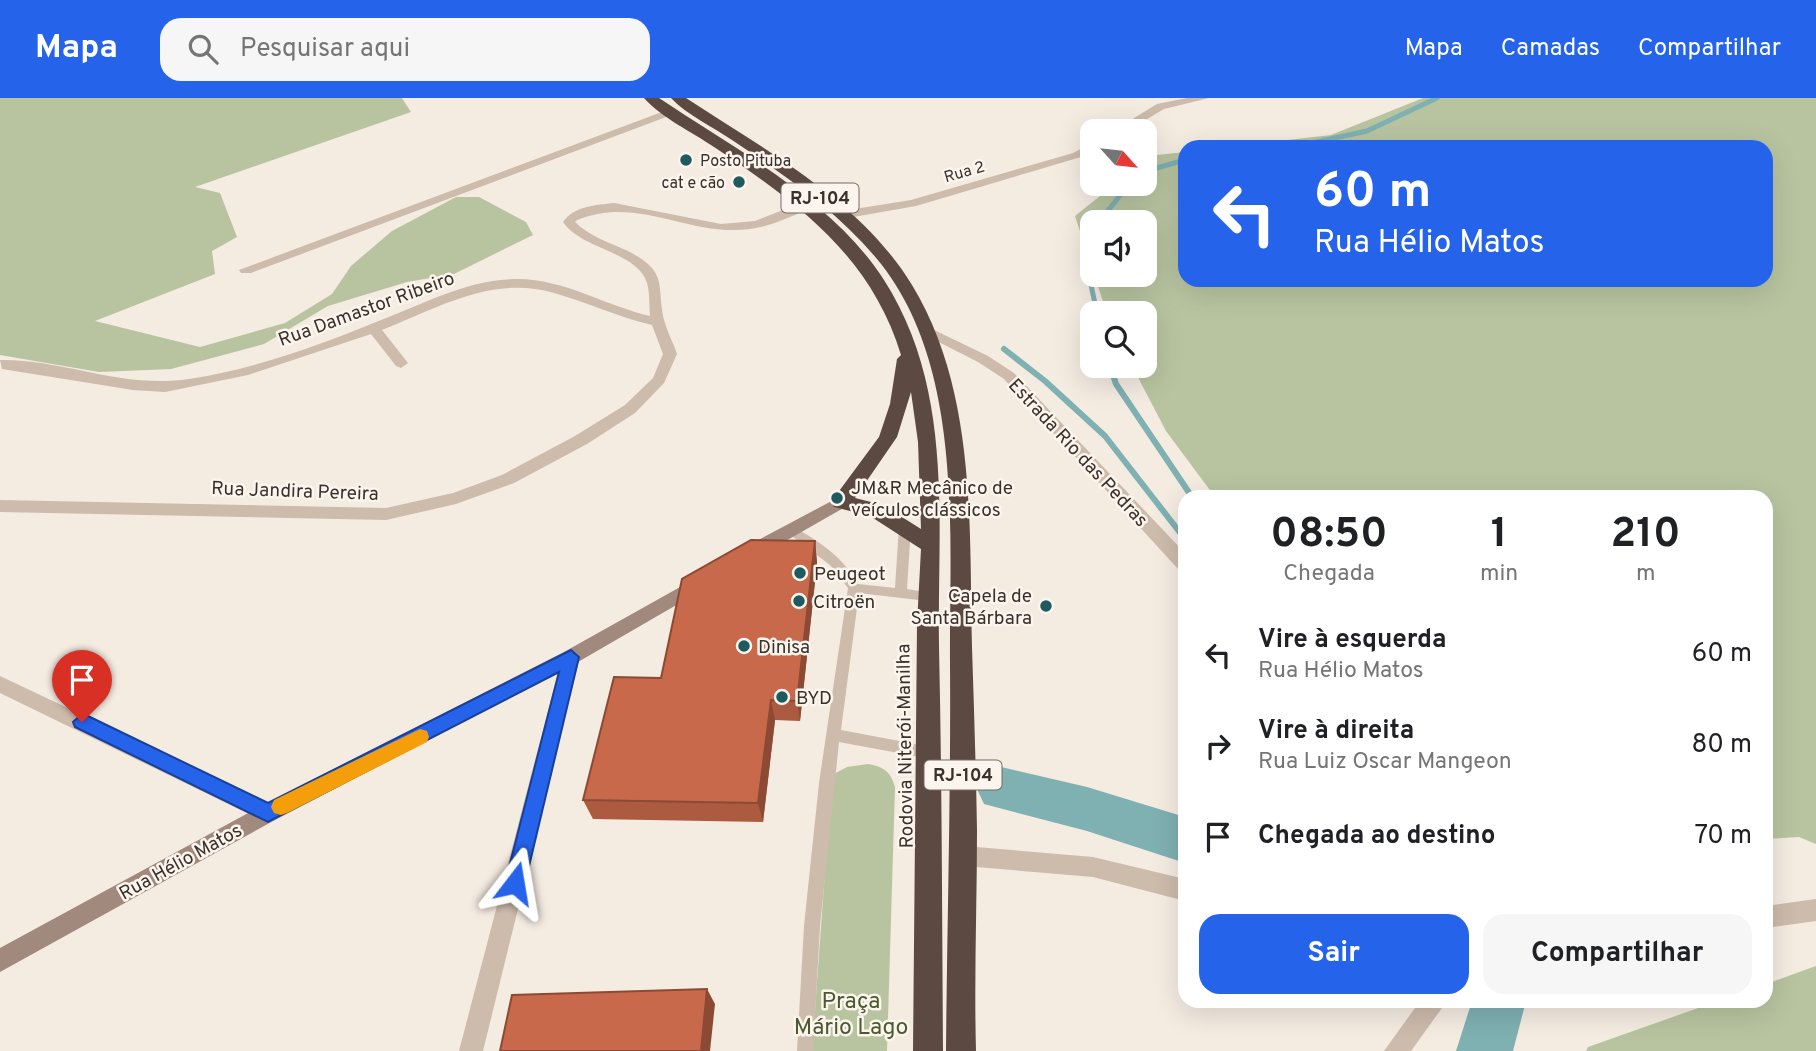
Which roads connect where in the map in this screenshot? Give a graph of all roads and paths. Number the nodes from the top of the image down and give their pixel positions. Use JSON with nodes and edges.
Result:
{"nodes":[{"id":1,"x":650,"y":98,"type":"edge"},
{"id":2,"x":1204,"y":98,"type":"edge"},
{"id":3,"x":692,"y":103,"type":"edge"},
{"id":4,"x":673,"y":105,"type":"edge"},
{"id":5,"x":1139,"y":119,"type":"edge"},
{"id":6,"x":1080,"y":153,"type":"edge"},
{"id":7,"x":803,"y":206,"type":"junction"},
{"id":8,"x":842,"y":215,"type":"junction"},
{"id":9,"x":246,"y":270,"type":"dead end"},
{"id":10,"x":658,"y":322,"type":"junction"},
{"id":11,"x":374,"y":329,"type":"junction"},
{"id":12,"x":928,"y":331,"type":"junction"},
{"id":13,"x":907,"y":346,"type":"junction"},
{"id":14,"x":401,"y":363,"type":"dead end"},
{"id":15,"x":2,"y":364,"type":"dead end"},
{"id":16,"x":841,"y":502,"type":"junction"},
{"id":17,"x":0,"y":506,"type":"edge"},
{"id":18,"x":905,"y":526,"type":"junction"},
{"id":19,"x":790,"y":530,"type":"junction"},
{"id":20,"x":932,"y":545,"type":"junction"},
{"id":21,"x":1178,"y":557,"type":"edge"},
{"id":22,"x":736,"y":561,"type":"edge"},
{"id":23,"x":715,"y":573,"type":"edge"},
{"id":24,"x":854,"y":588,"type":"junction"},
{"id":25,"x":901,"y":593,"type":"junction"},
{"id":26,"x":927,"y":596,"type":"junction"},
{"id":27,"x":571,"y":657,"type":"junction"},
{"id":28,"x":0,"y":684,"type":"edge"},
{"id":29,"x":835,"y":735,"type":"junction"},
{"id":30,"x":931,"y":753,"type":"junction"},
{"id":31,"x":268,"y":813,"type":"junction"},
{"id":32,"x":964,"y":856,"type":"junction"},
{"id":33,"x":1178,"y":888,"type":"edge"},
{"id":34,"x":1816,"y":910,"type":"edge"},
{"id":35,"x":1773,"y":916,"type":"edge"},
{"id":36,"x":0,"y":961,"type":"edge"},
{"id":37,"x":1430,"y":1008,"type":"edge"},
{"id":38,"x":471,"y":1051,"type":"edge"},
{"id":39,"x":805,"y":1051,"type":"edge"},
{"id":40,"x":928,"y":1051,"type":"edge"},
{"id":41,"x":961,"y":1051,"type":"edge"},
{"id":42,"x":1396,"y":1051,"type":"edge"}],
"edges":[{"from":1,"to":4,"type":"highway","name":"Rodovia Niterói-Manilha","number":"RJ-104"},
{"from":2,"to":5,"type":"street"},
{"from":3,"to":4,"type":"highway","name":"Rodovia Niterói-Manilha","number":"RJ-104"},
{"from":3,"to":8,"type":"highway","name":"Rodovia Niterói-Manilha","number":"RJ-104"},
{"from":4,"to":7,"type":"highway","name":"Rodovia Niterói-Manilha","number":"RJ-104"},
{"from":4,"to":9,"type":"street"},
{"from":6,"to":8,"type":"street","name":"Rua 2"},
{"from":7,"to":10,"type":"street","name":"Rua Jandira Pereira"},
{"from":7,"to":13,"type":"highway","name":"Rodovia Niterói-Manilha","number":"RJ-104"},
{"from":8,"to":12,"type":"highway","name":"Rodovia Niterói-Manilha","number":"RJ-104"},
{"from":10,"to":11,"type":"street","name":"Rua Damastor Ribeiro"},
{"from":10,"to":17,"type":"street","name":"Rua Jandira Pereira"},
{"from":11,"to":14,"type":"street"},
{"from":11,"to":15,"type":"street","name":"Rua Damastor Ribeiro"},
{"from":12,"to":21,"type":"street","name":"Estrada Rio das Pedras"},
{"from":12,"to":32,"type":"highway","name":"Rodovia Niterói-Manilha","number":"RJ-104"},
{"from":13,"to":16,"type":"highway"},
{"from":13,"to":20,"type":"highway","name":"Rodovia Niterói-Manilha","number":"RJ-104"},
{"from":16,"to":18,"type":"highway"},
{"from":16,"to":19,"type":"street"},
{"from":18,"to":20,"type":"highway"},
{"from":18,"to":25,"type":"lane"},
{"from":19,"to":22,"type":"street"},
{"from":19,"to":24,"type":"lane"},
{"from":20,"to":26,"type":"highway","name":"Rodovia Niterói-Manilha","number":"RJ-104"},
{"from":23,"to":27,"type":"street","name":"Rua Hélio Matos"},
{"from":24,"to":25,"type":"lane"},
{"from":24,"to":29,"type":"lane"},
{"from":25,"to":26,"type":"lane"},
{"from":26,"to":30,"type":"highway","name":"Rodovia Niterói-Manilha","number":"RJ-104"},
{"from":27,"to":31,"type":"street","name":"Rua Hélio Matos"},
{"from":27,"to":38,"type":"street"},
{"from":28,"to":31,"type":"street"},
{"from":29,"to":30,"type":"lane"},
{"from":29,"to":39,"type":"lane"},
{"from":30,"to":40,"type":"highway","name":"Rodovia Niterói-Manilha","number":"RJ-104"},
{"from":31,"to":36,"type":"street","name":"Rua Hélio Matos"},
{"from":32,"to":33,"type":"street"},
{"from":32,"to":41,"type":"highway","name":"Rodovia Niterói-Manilha","number":"RJ-104"},
{"from":34,"to":35,"type":"street"},
{"from":37,"to":42,"type":"street"}]}
